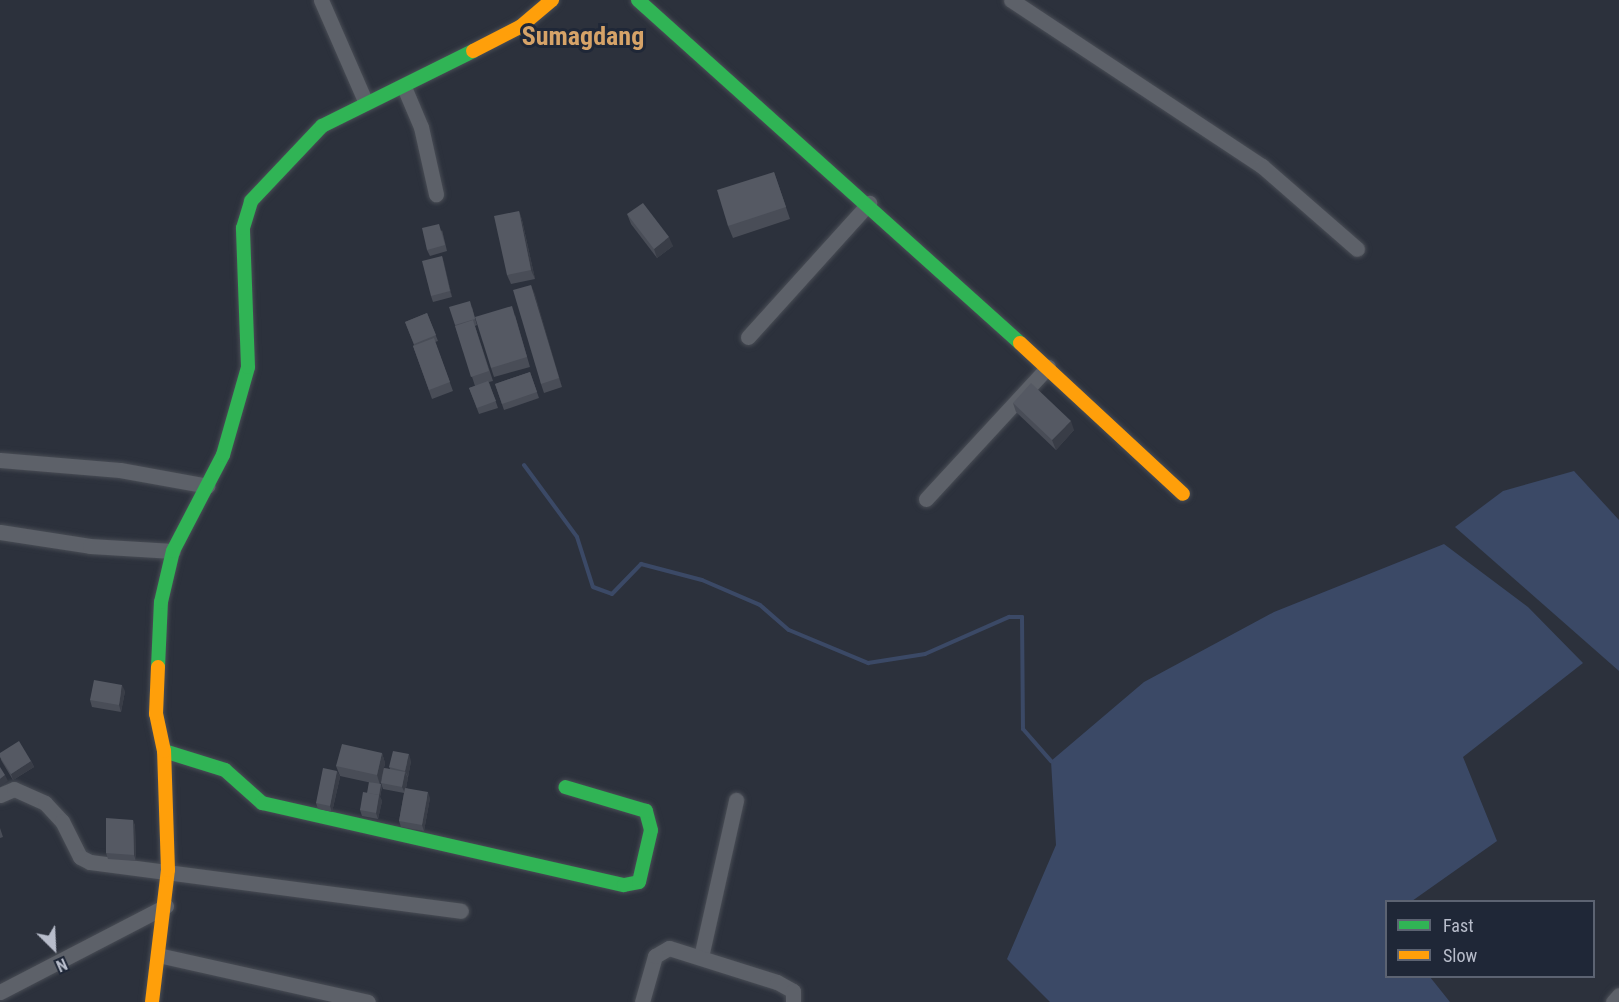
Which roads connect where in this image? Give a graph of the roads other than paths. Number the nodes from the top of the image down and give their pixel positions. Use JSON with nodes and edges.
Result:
{"nodes":[{"id":1,"x":321,"y":0,"type":"edge"},
{"id":2,"x":552,"y":0,"type":"edge"},
{"id":3,"x":638,"y":0,"type":"edge"},
{"id":4,"x":1011,"y":0,"type":"edge"},
{"id":5,"x":404,"y":87,"type":"junction"},
{"id":6,"x":366,"y":103,"type":"junction"},
{"id":7,"x":436,"y":194,"type":"dead end"},
{"id":8,"x":869,"y":203,"type":"junction"},
{"id":9,"x":1357,"y":249,"type":"dead end"},
{"id":10,"x":748,"y":337,"type":"dead end"},
{"id":11,"x":1048,"y":367,"type":"junction"},
{"id":12,"x":0,"y":460,"type":"edge"},
{"id":13,"x":208,"y":486,"type":"junction"},
{"id":14,"x":1183,"y":494,"type":"dead end"},
{"id":15,"x":926,"y":499,"type":"dead end"},
{"id":16,"x":0,"y":532,"type":"edge"},
{"id":17,"x":173,"y":551,"type":"junction"},
{"id":18,"x":164,"y":751,"type":"junction"},
{"id":19,"x":565,"y":787,"type":"dead end"},
{"id":20,"x":0,"y":795,"type":"edge"},
{"id":21,"x":735,"y":800,"type":"dead end"},
{"id":22,"x":168,"y":870,"type":"junction"},
{"id":23,"x":166,"y":906,"type":"junction"},
{"id":24,"x":461,"y":911,"type":"dead end"},
{"id":25,"x":158,"y":955,"type":"junction"},
{"id":26,"x":701,"y":957,"type":"junction"},
{"id":27,"x":0,"y":992,"type":"edge"},
{"id":28,"x":1619,"y":995,"type":"edge"},
{"id":29,"x":152,"y":1002,"type":"edge"},
{"id":30,"x":368,"y":1002,"type":"edge"},
{"id":31,"x":642,"y":1002,"type":"edge"},
{"id":32,"x":793,"y":1002,"type":"edge"},
{"id":33,"x":1613,"y":1002,"type":"edge"}],
"edges":[{"from":1,"to":6,"type":"street"},
{"from":2,"to":5,"type":"street"},
{"from":3,"to":8,"type":"street"},
{"from":4,"to":9,"type":"street"},
{"from":5,"to":6,"type":"street"},
{"from":5,"to":7,"type":"street"},
{"from":6,"to":13,"type":"street"},
{"from":8,"to":10,"type":"street"},
{"from":8,"to":11,"type":"street"},
{"from":11,"to":14,"type":"street"},
{"from":11,"to":15,"type":"street"},
{"from":12,"to":13,"type":"street"},
{"from":13,"to":17,"type":"street"},
{"from":16,"to":17,"type":"street"},
{"from":17,"to":18,"type":"street"},
{"from":18,"to":19,"type":"street"},
{"from":18,"to":22,"type":"street"},
{"from":20,"to":22,"type":"street"},
{"from":21,"to":26,"type":"street"},
{"from":22,"to":23,"type":"street"},
{"from":22,"to":24,"type":"street"},
{"from":23,"to":25,"type":"street"},
{"from":23,"to":27,"type":"street"},
{"from":25,"to":29,"type":"street"},
{"from":25,"to":30,"type":"street"},
{"from":26,"to":31,"type":"street"},
{"from":26,"to":32,"type":"street"},
{"from":28,"to":33,"type":"street"}]}
